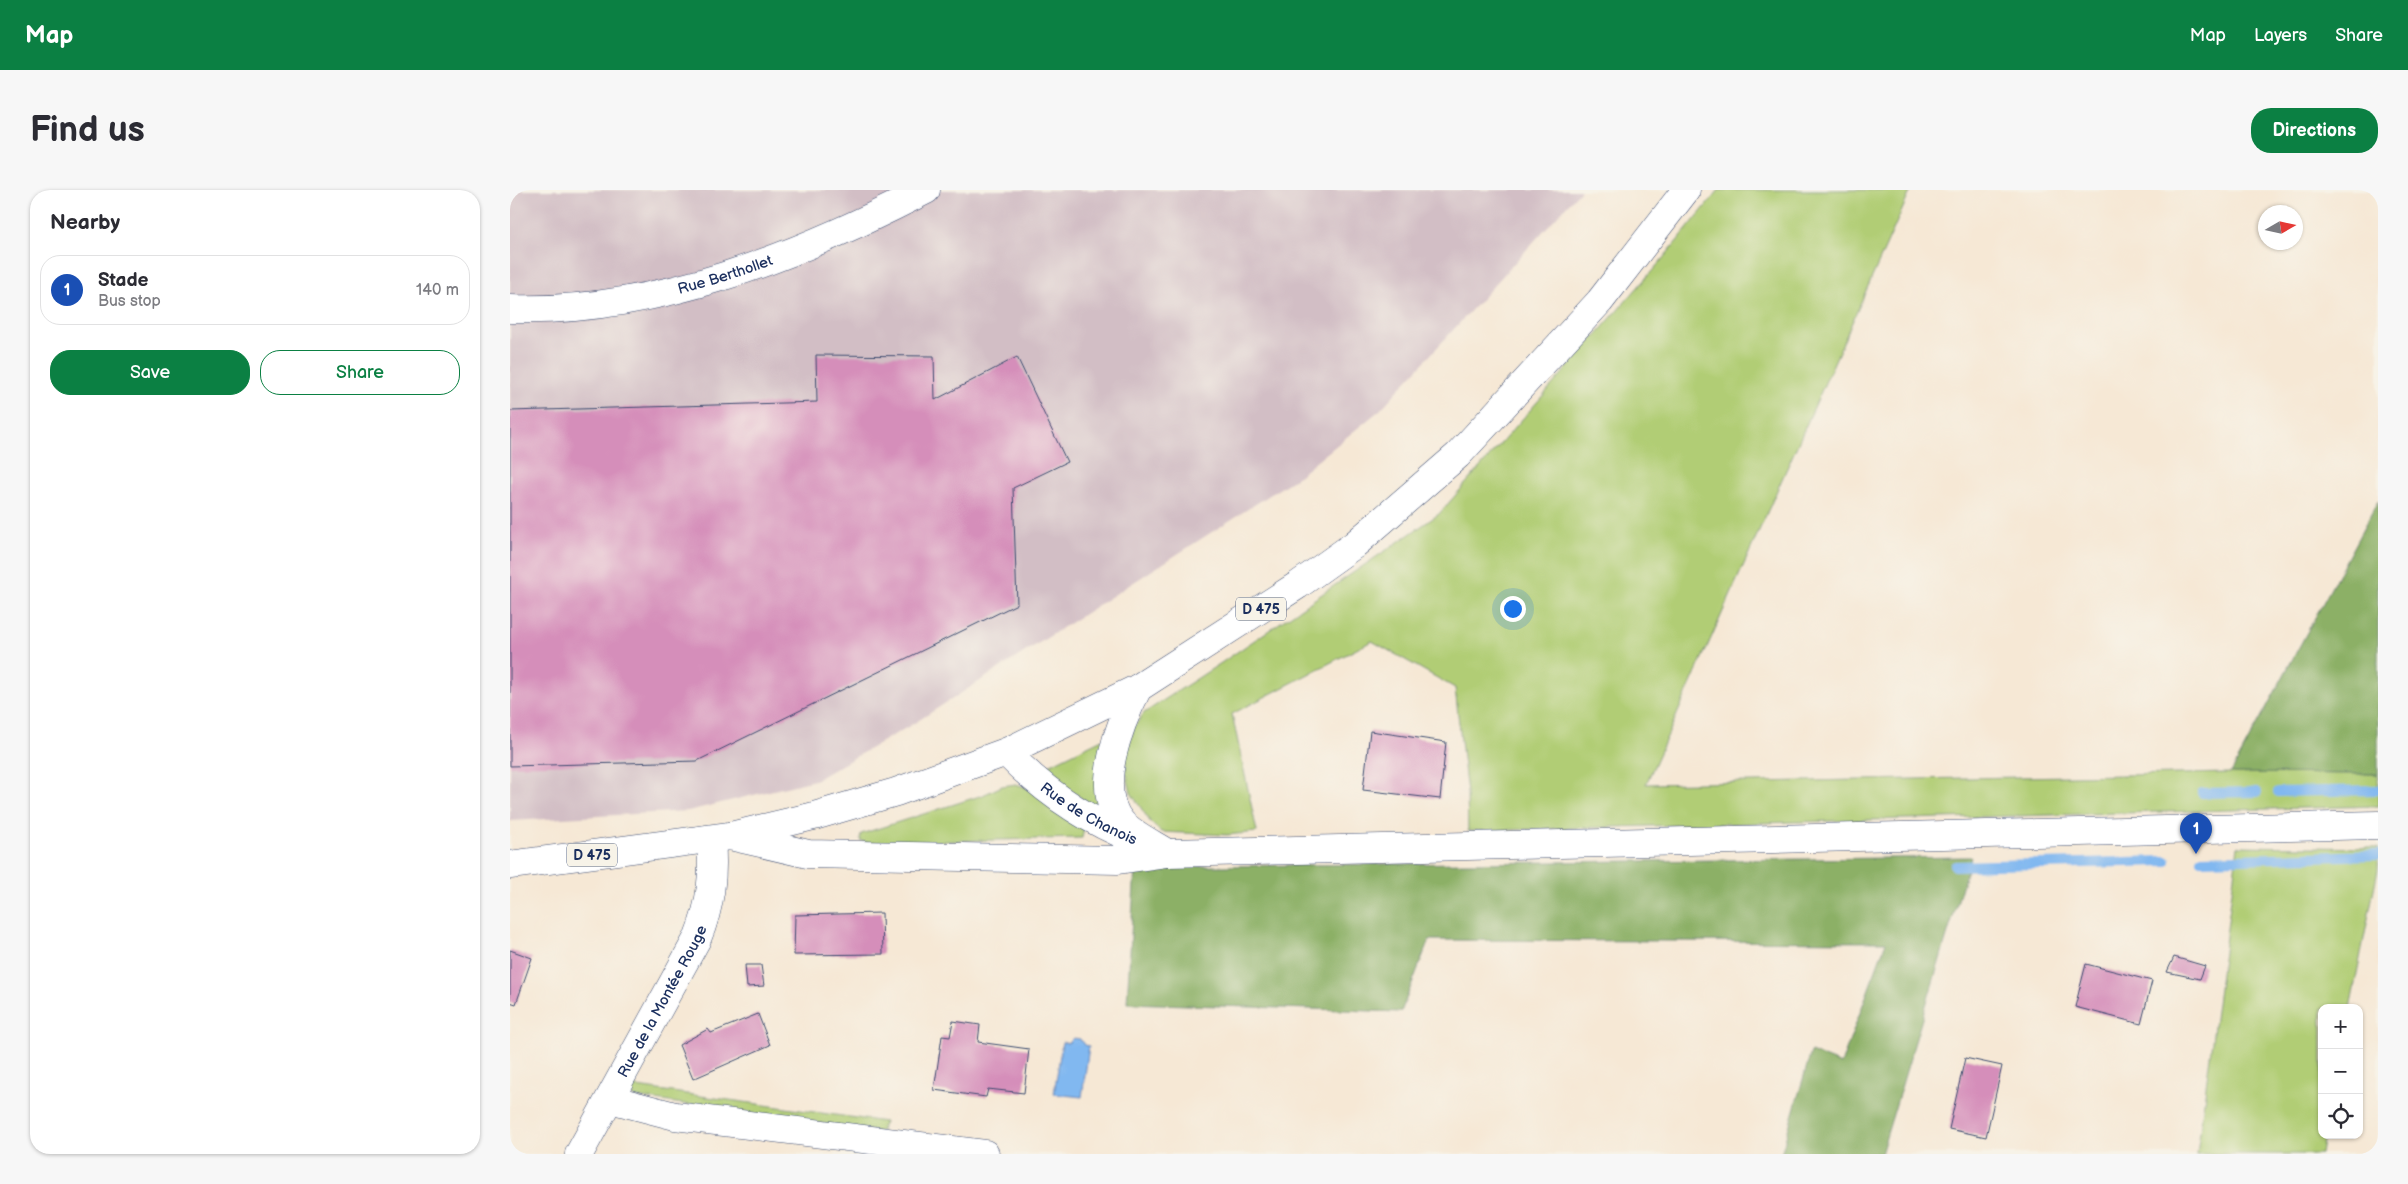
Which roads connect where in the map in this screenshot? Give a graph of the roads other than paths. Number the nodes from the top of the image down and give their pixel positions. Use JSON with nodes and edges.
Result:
{"nodes":[{"id":1,"x":926,"y":190,"type":"edge"},
{"id":2,"x":1686,"y":190,"type":"edge"},
{"id":3,"x":510,"y":309,"type":"edge"},
{"id":4,"x":1138,"y":688,"type":"junction"},
{"id":5,"x":1006,"y":752,"type":"junction"},
{"id":6,"x":2378,"y":825,"type":"edge"},
{"id":7,"x":720,"y":838,"type":"junction"},
{"id":8,"x":1167,"y":853,"type":"junction"},
{"id":9,"x":510,"y":866,"type":"edge"},
{"id":10,"x":610,"y":1099,"type":"junction"},
{"id":11,"x":579,"y":1154,"type":"edge"},
{"id":12,"x":985,"y":1154,"type":"edge"}],
"edges":[{"from":1,"to":3,"type":"street","name":"Rue Berthollet"},
{"from":2,"to":4,"type":"street","number":"D 475"},
{"from":4,"to":5,"type":"street","number":"D 475"},
{"from":4,"to":8,"type":"street","name":"Rue de Chanois"},
{"from":5,"to":7,"type":"street","number":"D 475"},
{"from":5,"to":8,"type":"street","name":"Rue de Chanois"},
{"from":6,"to":8,"type":"street"},
{"from":7,"to":8,"type":"street"},
{"from":7,"to":9,"type":"street","number":"D 475"},
{"from":7,"to":10,"type":"street","name":"Rue de la Montée Rouge"},
{"from":10,"to":11,"type":"street","name":"Rue de la Montée Rouge"},
{"from":10,"to":12,"type":"street"}]}
